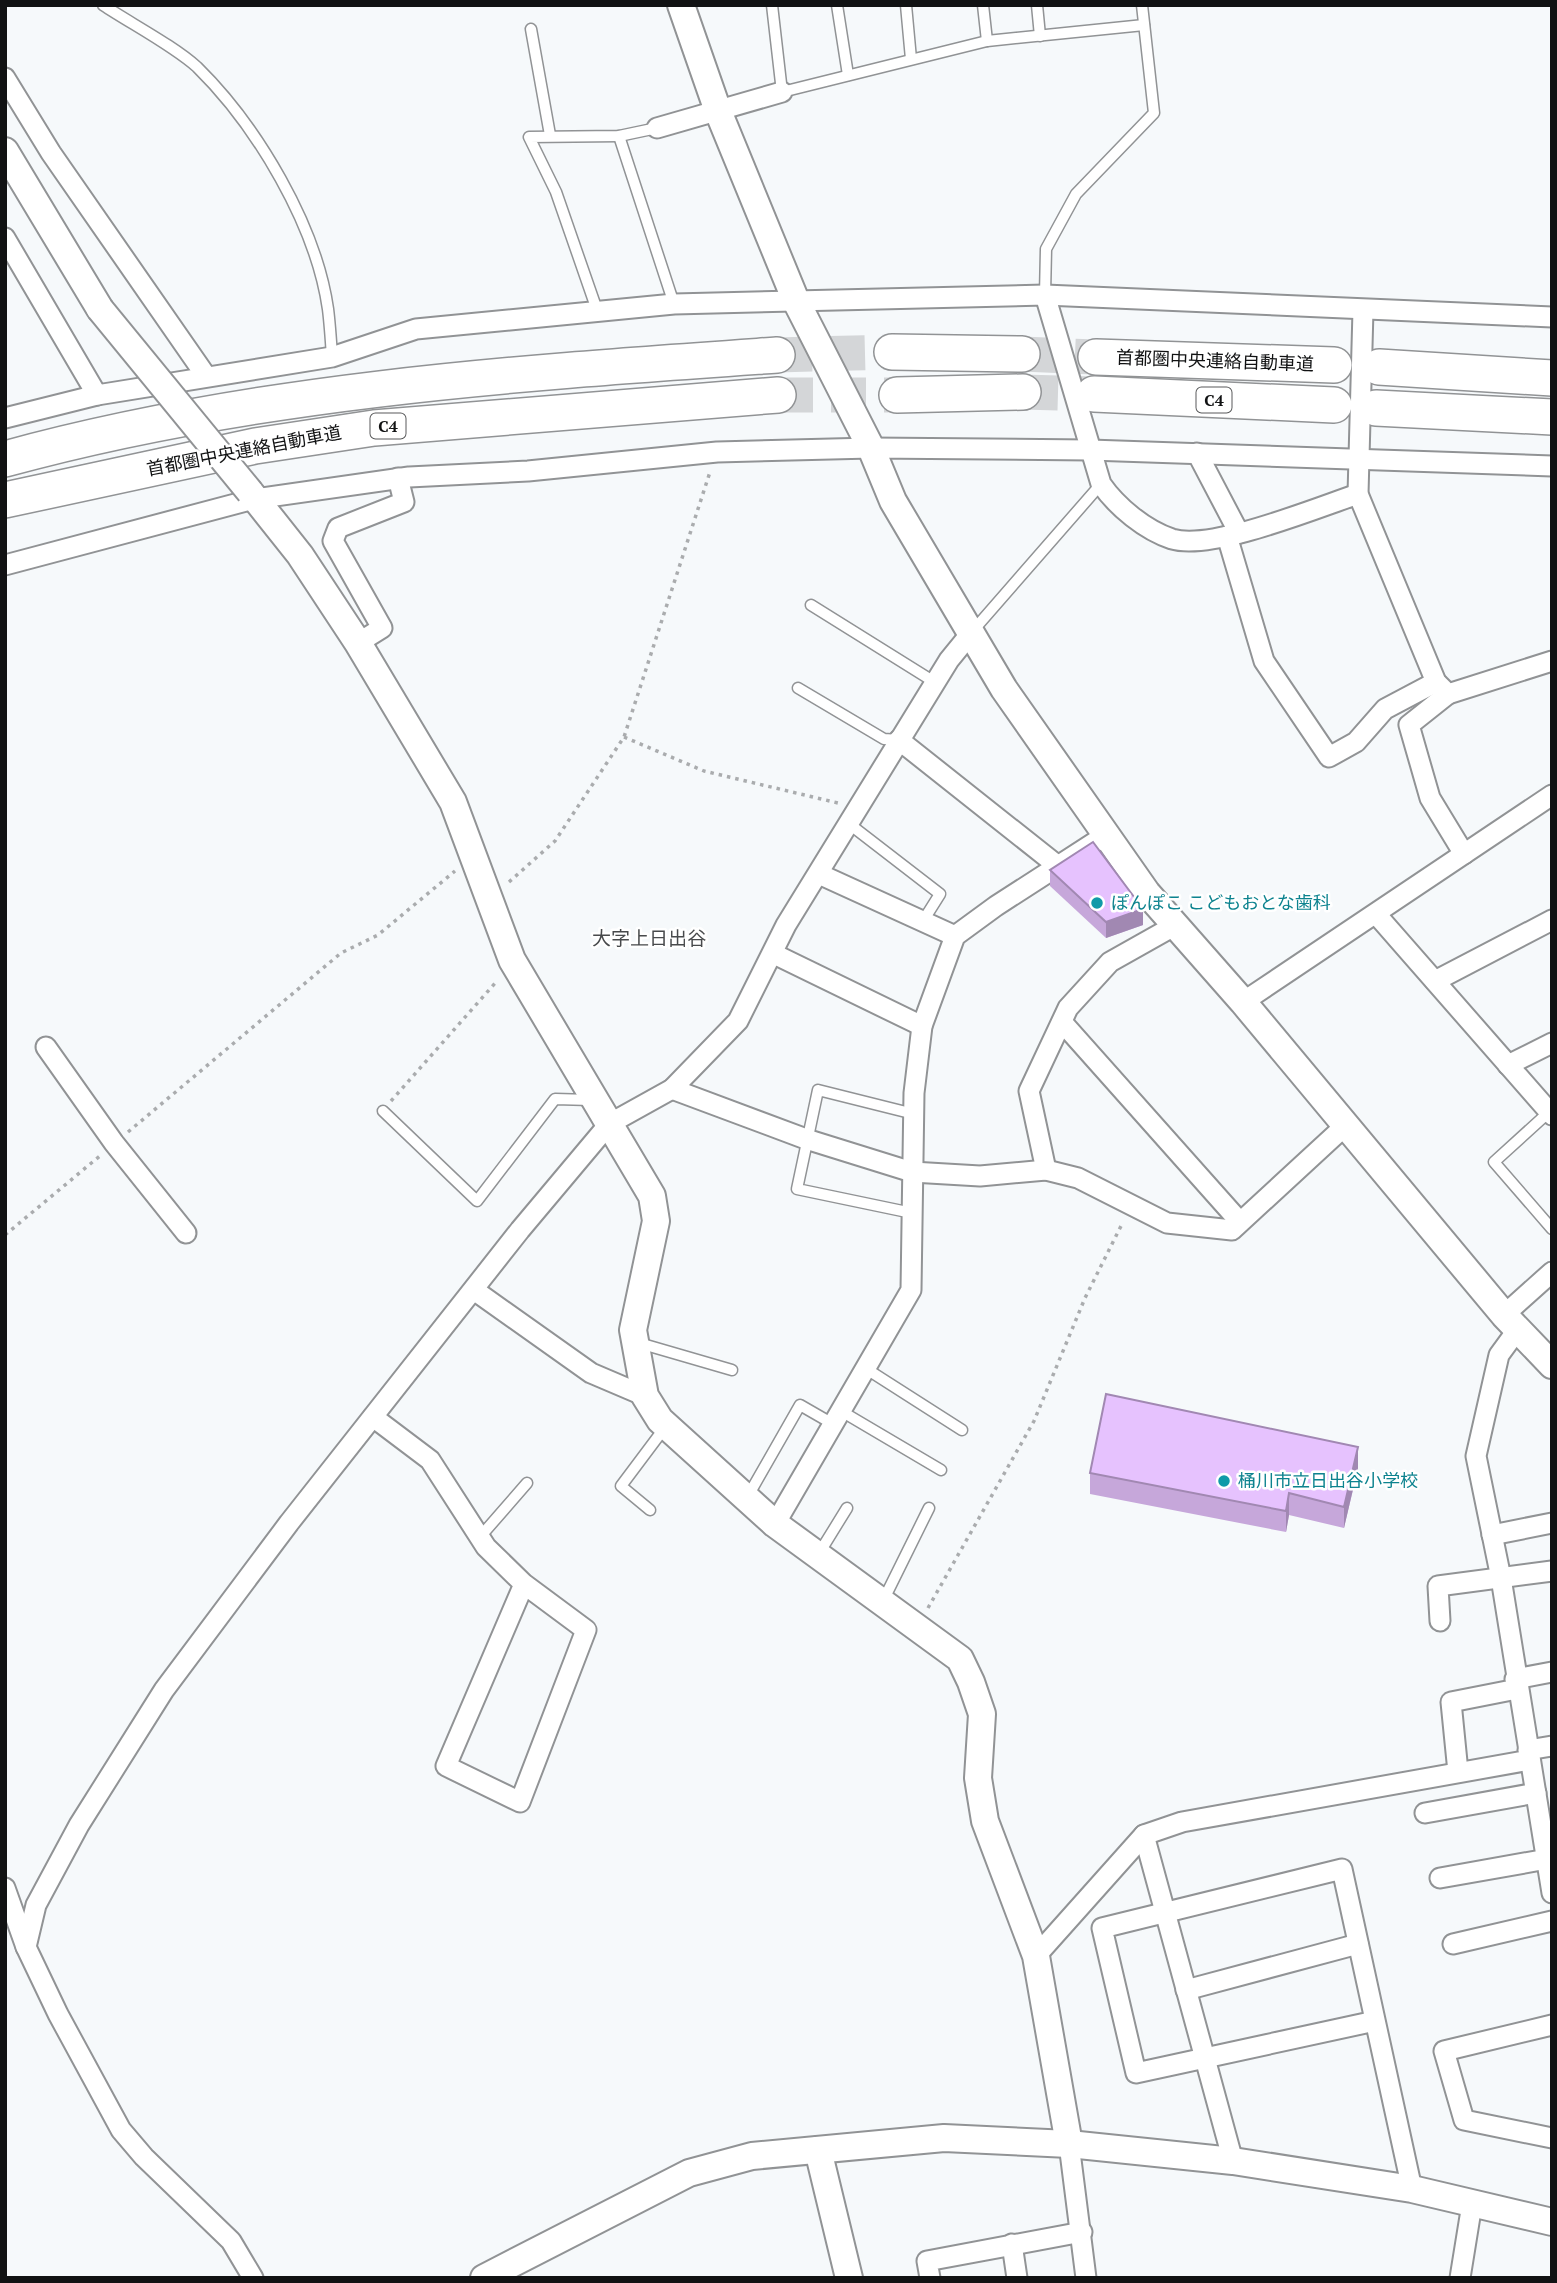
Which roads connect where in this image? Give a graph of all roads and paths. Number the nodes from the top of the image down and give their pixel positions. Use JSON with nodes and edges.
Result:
{"nodes":[{"id":1,"x":103,"y":5,"type":"edge"},
{"id":2,"x":681,"y":5,"type":"edge"},
{"id":3,"x":772,"y":5,"type":"edge"},
{"id":4,"x":837,"y":5,"type":"edge"},
{"id":5,"x":906,"y":5,"type":"edge"},
{"id":6,"x":984,"y":5,"type":"edge"},
{"id":7,"x":1037,"y":5,"type":"edge"},
{"id":8,"x":1142,"y":5,"type":"edge"},
{"id":9,"x":1144,"y":25,"type":"junction"},
{"id":10,"x":531,"y":29,"type":"dead end"},
{"id":11,"x":1040,"y":36,"type":"junction"},
{"id":12,"x":987,"y":41,"type":"junction"},
{"id":13,"x":911,"y":59,"type":"junction"},
{"id":14,"x":848,"y":75,"type":"junction"},
{"id":15,"x":5,"y":78,"type":"edge"},
{"id":16,"x":782,"y":92,"type":"junction"},
{"id":17,"x":718,"y":111,"type":"junction"},
{"id":18,"x":657,"y":128,"type":"joint"},
{"id":19,"x":551,"y":135,"type":"junction"},
{"id":20,"x":619,"y":136,"type":"junction"},
{"id":21,"x":5,"y":151,"type":"edge"},
{"id":22,"x":5,"y":238,"type":"edge"},
{"id":23,"x":1045,"y":295,"type":"junction"},
{"id":24,"x":796,"y":302,"type":"junction"},
{"id":25,"x":674,"y":304,"type":"junction"},
{"id":26,"x":597,"y":310,"type":"junction"},
{"id":27,"x":1363,"y":310,"type":"junction"},
{"id":28,"x":1552,"y":317,"type":"edge"},
{"id":29,"x":892,"y":352,"type":"tunnel mouth"},
{"id":30,"x":1022,"y":354,"type":"tunnel mouth"},
{"id":31,"x":777,"y":355,"type":"tunnel mouth"},
{"id":32,"x":332,"y":357,"type":"junction"},
{"id":33,"x":1096,"y":357,"type":"tunnel mouth"},
{"id":34,"x":1334,"y":365,"type":"dead end"},
{"id":35,"x":1379,"y":367,"type":"dead end"},
{"id":36,"x":206,"y":376,"type":"junction"},
{"id":37,"x":1552,"y":378,"type":"edge"},
{"id":38,"x":1023,"y":392,"type":"tunnel mouth"},
{"id":39,"x":1094,"y":394,"type":"tunnel mouth"},
{"id":40,"x":97,"y":395,"type":"junction"},
{"id":41,"x":778,"y":395,"type":"tunnel mouth"},
{"id":42,"x":897,"y":395,"type":"tunnel mouth"},
{"id":43,"x":1334,"y":405,"type":"dead end"},
{"id":44,"x":1376,"y":408,"type":"dead end"},
{"id":45,"x":1552,"y":417,"type":"edge"},
{"id":46,"x":5,"y":418,"type":"edge"},
{"id":47,"x":871,"y":448,"type":"junction"},
{"id":48,"x":1090,"y":450,"type":"junction"},
{"id":49,"x":717,"y":452,"type":"junction"},
{"id":50,"x":1197,"y":453,"type":"junction"},
{"id":51,"x":5,"y":458,"type":"edge"},
{"id":52,"x":1359,"y":458,"type":"junction"},
{"id":53,"x":1552,"y":466,"type":"edge"},
{"id":54,"x":398,"y":478,"type":"junction"},
{"id":55,"x":1101,"y":484,"type":"junction"},
{"id":56,"x":1358,"y":494,"type":"junction"},
{"id":57,"x":252,"y":496,"type":"junction"},
{"id":58,"x":5,"y":500,"type":"edge"},
{"id":59,"x":1233,"y":534,"type":"junction"},
{"id":60,"x":5,"y":565,"type":"edge"},
{"id":61,"x":811,"y":605,"type":"dead end"},
{"id":62,"x":971,"y":633,"type":"junction"},
{"id":63,"x":358,"y":643,"type":"junction"},
{"id":64,"x":1552,"y":661,"type":"edge"},
{"id":65,"x":936,"y":683,"type":"junction"},
{"id":66,"x":798,"y":688,"type":"dead end"},
{"id":67,"x":1442,"y":688,"type":"junction"},
{"id":68,"x":624,"y":737,"type":"junction"},
{"id":69,"x":899,"y":740,"type":"junction"},
{"id":70,"x":1552,"y":795,"type":"edge"},
{"id":71,"x":853,"y":816,"type":"junction"},
{"id":72,"x":1106,"y":835,"type":"junction"},
{"id":73,"x":1464,"y":854,"type":"junction"},
{"id":74,"x":473,"y":856,"type":"junction"},
{"id":75,"x":1058,"y":866,"type":"junction"},
{"id":76,"x":819,"y":874,"type":"junction"},
{"id":77,"x":489,"y":900,"type":"junction"},
{"id":78,"x":1376,"y":914,"type":"junction"},
{"id":79,"x":1552,"y":920,"type":"edge"},
{"id":80,"x":923,"y":921,"type":"junction"},
{"id":81,"x":1174,"y":926,"type":"junction"},
{"id":82,"x":955,"y":936,"type":"junction"},
{"id":83,"x":775,"y":954,"type":"junction"},
{"id":84,"x":516,"y":968,"type":"junction"},
{"id":85,"x":1435,"y":981,"type":"junction"},
{"id":86,"x":1243,"y":1002,"type":"junction"},
{"id":87,"x":1062,"y":1022,"type":"junction"},
{"id":88,"x":922,"y":1026,"type":"junction"},
{"id":89,"x":1552,"y":1043,"type":"edge"},
{"id":90,"x":46,"y":1047,"type":"dead end"},
{"id":91,"x":1508,"y":1065,"type":"junction"},
{"id":92,"x":673,"y":1089,"type":"junction"},
{"id":93,"x":595,"y":1100,"type":"junction"},
{"id":94,"x":383,"y":1111,"type":"joint"},
{"id":95,"x":1550,"y":1113,"type":"edge"},
{"id":96,"x":914,"y":1114,"type":"junction"},
{"id":97,"x":609,"y":1124,"type":"junction"},
{"id":98,"x":1346,"y":1125,"type":"junction"},
{"id":99,"x":806,"y":1139,"type":"junction"},
{"id":100,"x":114,"y":1143,"type":"junction"},
{"id":101,"x":1046,"y":1170,"type":"junction"},
{"id":102,"x":912,"y":1172,"type":"junction"},
{"id":103,"x":1131,"y":1205,"type":"junction"},
{"id":104,"x":912,"y":1213,"type":"junction"},
{"id":105,"x":1240,"y":1222,"type":"junction"},
{"id":106,"x":1552,"y":1229,"type":"edge"},
{"id":107,"x":187,"y":1233,"type":"dead end"},
{"id":108,"x":5,"y":1235,"type":"edge"},
{"id":109,"x":1552,"y":1272,"type":"edge"},
{"id":110,"x":474,"y":1290,"type":"junction"},
{"id":111,"x":1511,"y":1322,"type":"junction"},
{"id":112,"x":635,"y":1342,"type":"junction"},
{"id":113,"x":1552,"y":1365,"type":"edge"},
{"id":114,"x":865,"y":1368,"type":"junction"},
{"id":115,"x":732,"y":1370,"type":"dead end"},
{"id":116,"x":645,"y":1396,"type":"junction"},
{"id":117,"x":373,"y":1417,"type":"junction"},
{"id":118,"x":837,"y":1417,"type":"junction"},
{"id":119,"x":666,"y":1426,"type":"junction"},
{"id":120,"x":962,"y":1430,"type":"dead end"},
{"id":121,"x":941,"y":1470,"type":"dead end"},
{"id":122,"x":527,"y":1483,"type":"dead end"},
{"id":123,"x":747,"y":1499,"type":"junction"},
{"id":124,"x":847,"y":1508,"type":"dead end"},
{"id":125,"x":929,"y":1508,"type":"dead end"},
{"id":126,"x":650,"y":1510,"type":"dead end"},
{"id":127,"x":1552,"y":1523,"type":"edge"},
{"id":128,"x":775,"y":1524,"type":"junction"},
{"id":129,"x":1492,"y":1535,"type":"junction"},
{"id":130,"x":480,"y":1537,"type":"junction"},
{"id":131,"x":818,"y":1555,"type":"junction"},
{"id":132,"x":1552,"y":1571,"type":"edge"},
{"id":133,"x":1501,"y":1578,"type":"junction"},
{"id":134,"x":524,"y":1584,"type":"junction"},
{"id":135,"x":883,"y":1602,"type":"junction"},
{"id":136,"x":938,"y":1615,"type":"dead end"},
{"id":137,"x":1440,"y":1621,"type":"dead end"},
{"id":138,"x":1552,"y":1672,"type":"edge"},
{"id":139,"x":1516,"y":1684,"type":"junction"},
{"id":140,"x":1552,"y":1746,"type":"edge"},
{"id":141,"x":1529,"y":1755,"type":"junction"},
{"id":142,"x":1458,"y":1772,"type":"junction"},
{"id":143,"x":1536,"y":1793,"type":"junction"},
{"id":144,"x":1425,"y":1813,"type":"dead end"},
{"id":145,"x":1144,"y":1835,"type":"junction"},
{"id":146,"x":1548,"y":1849,"type":"edge"},
{"id":147,"x":1440,"y":1878,"type":"dead end"},
{"id":148,"x":5,"y":1888,"type":"edge"},
{"id":149,"x":1552,"y":1893,"type":"edge"},
{"id":150,"x":1165,"y":1913,"type":"junction"},
{"id":151,"x":1552,"y":1921,"type":"edge"},
{"id":152,"x":1358,"y":1944,"type":"junction"},
{"id":153,"x":1453,"y":1944,"type":"dead end"},
{"id":154,"x":26,"y":1947,"type":"junction"},
{"id":155,"x":1036,"y":1956,"type":"junction"},
{"id":156,"x":1186,"y":1990,"type":"junction"},
{"id":157,"x":1375,"y":2021,"type":"junction"},
{"id":158,"x":1552,"y":2025,"type":"edge"},
{"id":159,"x":1205,"y":2058,"type":"junction"},
{"id":160,"x":1552,"y":2138,"type":"edge"},
{"id":161,"x":1069,"y":2144,"type":"junction"},
{"id":162,"x":818,"y":2150,"type":"junction"},
{"id":163,"x":1233,"y":2161,"type":"junction"},
{"id":164,"x":1412,"y":2189,"type":"junction"},
{"id":165,"x":1472,"y":2204,"type":"junction"},
{"id":166,"x":1552,"y":2222,"type":"edge"},
{"id":167,"x":1082,"y":2232,"type":"junction"},
{"id":168,"x":1012,"y":2244,"type":"junction"},
{"id":169,"x":253,"y":2278,"type":"edge"},
{"id":170,"x":484,"y":2278,"type":"edge"},
{"id":171,"x":849,"y":2278,"type":"edge"},
{"id":172,"x":930,"y":2278,"type":"edge"},
{"id":173,"x":1017,"y":2278,"type":"edge"},
{"id":174,"x":1086,"y":2278,"type":"edge"},
{"id":175,"x":1460,"y":2278,"type":"edge"}],
"edges":[{"from":1,"to":32,"type":"lane"},
{"from":2,"to":17,"type":"street"},
{"from":3,"to":16,"type":"lane"},
{"from":4,"to":14,"type":"lane"},
{"from":5,"to":13,"type":"lane"},
{"from":6,"to":12,"type":"lane"},
{"from":7,"to":11,"type":"lane"},
{"from":8,"to":9,"type":"lane"},
{"from":9,"to":11,"type":"lane"},
{"from":9,"to":23,"type":"lane"},
{"from":10,"to":19,"type":"lane"},
{"from":11,"to":12,"type":"lane"},
{"from":12,"to":13,"type":"lane"},
{"from":13,"to":14,"type":"lane"},
{"from":14,"to":16,"type":"lane"},
{"from":15,"to":36,"type":"street"},
{"from":16,"to":17,"type":"street"},
{"from":17,"to":18,"type":"street"},
{"from":17,"to":24,"type":"street"},
{"from":18,"to":20,"type":"lane"},
{"from":19,"to":20,"type":"lane"},
{"from":19,"to":26,"type":"lane"},
{"from":20,"to":25,"type":"lane"},
{"from":21,"to":57,"type":"street","bridge":true},
{"from":22,"to":40,"type":"street"},
{"from":23,"to":24,"type":"street"},
{"from":23,"to":27,"type":"street"},
{"from":23,"to":48,"type":"street"},
{"from":24,"to":25,"type":"street"},
{"from":24,"to":47,"type":"street"},
{"from":25,"to":26,"type":"street"},
{"from":26,"to":32,"type":"street"},
{"from":27,"to":28,"type":"street"},
{"from":27,"to":52,"type":"street"},
{"from":29,"to":30,"type":"highway"},
{"from":31,"to":51,"type":"highway","name":"首都圏中央連絡自動車道","number":"C4"},
{"from":32,"to":36,"type":"street"},
{"from":33,"to":34,"type":"highway","name":"首都圏中央連絡自動車道","number":"C4"},
{"from":35,"to":37,"type":"highway"},
{"from":36,"to":40,"type":"street"},
{"from":38,"to":42,"type":"highway"},
{"from":39,"to":43,"type":"highway","number":"C4"},
{"from":40,"to":46,"type":"street"},
{"from":41,"to":58,"type":"highway","name":"首都圏中央連絡自動車道","number":"C4"},
{"from":44,"to":45,"type":"highway"},
{"from":47,"to":48,"type":"street"},
{"from":47,"to":49,"type":"street"},
{"from":47,"to":62,"type":"street"},
{"from":48,"to":50,"type":"street"},
{"from":48,"to":55,"type":"street"},
{"from":49,"to":54,"type":"street"},
{"from":49,"to":68,"type":"path"},
{"from":50,"to":52,"type":"street"},
{"from":50,"to":59,"type":"street"},
{"from":52,"to":53,"type":"street"},
{"from":52,"to":56,"type":"street"},
{"from":54,"to":57,"type":"street"},
{"from":54,"to":63,"type":"street"},
{"from":55,"to":59,"type":"street"},
{"from":55,"to":62,"type":"lane"},
{"from":56,"to":59,"type":"street"},
{"from":56,"to":67,"type":"street"},
{"from":57,"to":60,"type":"street"},
{"from":57,"to":63,"type":"street"},
{"from":59,"to":67,"type":"street"},
{"from":61,"to":65,"type":"lane"},
{"from":62,"to":65,"type":"street"},
{"from":62,"to":72,"type":"street"},
{"from":63,"to":74,"type":"street"},
{"from":64,"to":67,"type":"street"},
{"from":65,"to":69,"type":"street"},
{"from":66,"to":69,"type":"lane"},
{"from":67,"to":73,"type":"street"},
{"from":68,"to":71,"type":"path"},
{"from":68,"to":77,"type":"path"},
{"from":69,"to":71,"type":"street"},
{"from":69,"to":75,"type":"street"},
{"from":70,"to":73,"type":"street"},
{"from":71,"to":76,"type":"street"},
{"from":71,"to":80,"type":"lane"},
{"from":72,"to":75,"type":"street"},
{"from":72,"to":81,"type":"street"},
{"from":73,"to":78,"type":"street"},
{"from":74,"to":77,"type":"street"},
{"from":74,"to":100,"type":"path"},
{"from":75,"to":82,"type":"street"},
{"from":76,"to":80,"type":"street"},
{"from":76,"to":83,"type":"street"},
{"from":77,"to":84,"type":"street"},
{"from":78,"to":85,"type":"street"},
{"from":78,"to":86,"type":"street"},
{"from":79,"to":85,"type":"street"},
{"from":80,"to":82,"type":"street"},
{"from":81,"to":86,"type":"street"},
{"from":81,"to":87,"type":"street"},
{"from":82,"to":88,"type":"street"},
{"from":83,"to":88,"type":"street"},
{"from":83,"to":92,"type":"street"},
{"from":84,"to":93,"type":"street"},
{"from":84,"to":94,"type":"path"},
{"from":85,"to":91,"type":"street"},
{"from":86,"to":98,"type":"street"},
{"from":87,"to":101,"type":"street"},
{"from":87,"to":105,"type":"street"},
{"from":88,"to":96,"type":"street"},
{"from":89,"to":91,"type":"street"},
{"from":90,"to":100,"type":"street"},
{"from":91,"to":95,"type":"street"},
{"from":92,"to":97,"type":"street"},
{"from":92,"to":99,"type":"street"},
{"from":93,"to":94,"type":"lane"},
{"from":93,"to":97,"type":"street"},
{"from":95,"to":106,"type":"lane"},
{"from":96,"to":99,"type":"lane"},
{"from":96,"to":102,"type":"street"},
{"from":97,"to":110,"type":"street"},
{"from":97,"to":112,"type":"street"},
{"from":98,"to":105,"type":"street"},
{"from":98,"to":111,"type":"street"},
{"from":99,"to":102,"type":"street"},
{"from":99,"to":104,"type":"lane"},
{"from":100,"to":107,"type":"street"},
{"from":100,"to":108,"type":"path"},
{"from":101,"to":102,"type":"street"},
{"from":101,"to":103,"type":"street"},
{"from":102,"to":104,"type":"street"},
{"from":103,"to":105,"type":"street"},
{"from":103,"to":136,"type":"path"},
{"from":104,"to":114,"type":"street"},
{"from":109,"to":111,"type":"street"},
{"from":110,"to":116,"type":"street"},
{"from":110,"to":117,"type":"street"},
{"from":111,"to":113,"type":"street"},
{"from":111,"to":129,"type":"street"},
{"from":112,"to":115,"type":"lane"},
{"from":112,"to":116,"type":"street"},
{"from":114,"to":118,"type":"street"},
{"from":114,"to":120,"type":"lane"},
{"from":116,"to":119,"type":"street"},
{"from":117,"to":130,"type":"street"},
{"from":117,"to":154,"type":"street"},
{"from":118,"to":121,"type":"lane"},
{"from":118,"to":123,"type":"lane"},
{"from":118,"to":128,"type":"street"},
{"from":119,"to":123,"type":"street"},
{"from":119,"to":126,"type":"lane"},
{"from":122,"to":130,"type":"lane"},
{"from":123,"to":128,"type":"street"},
{"from":124,"to":131,"type":"lane"},
{"from":125,"to":135,"type":"lane"},
{"from":127,"to":129,"type":"street"},
{"from":128,"to":131,"type":"street"},
{"from":129,"to":133,"type":"street"},
{"from":130,"to":134,"type":"street"},
{"from":131,"to":135,"type":"street"},
{"from":132,"to":133,"type":"street"},
{"from":133,"to":137,"type":"street"},
{"from":133,"to":139,"type":"street"},
{"from":134,"to":134,"type":"street"},
{"from":135,"to":155,"type":"street"},
{"from":138,"to":139,"type":"street"},
{"from":139,"to":141,"type":"street"},
{"from":139,"to":142,"type":"street"},
{"from":140,"to":141,"type":"street"},
{"from":141,"to":142,"type":"street"},
{"from":141,"to":143,"type":"street"},
{"from":142,"to":145,"type":"street"},
{"from":143,"to":144,"type":"street"},
{"from":143,"to":146,"type":"street"},
{"from":145,"to":150,"type":"street"},
{"from":145,"to":155,"type":"street"},
{"from":146,"to":147,"type":"street"},
{"from":146,"to":149,"type":"street"},
{"from":148,"to":154,"type":"street"},
{"from":150,"to":152,"type":"street"},
{"from":150,"to":156,"type":"street"},
{"from":150,"to":159,"type":"street"},
{"from":151,"to":153,"type":"street"},
{"from":152,"to":156,"type":"street"},
{"from":152,"to":157,"type":"street"},
{"from":154,"to":169,"type":"street"},
{"from":155,"to":161,"type":"street"},
{"from":156,"to":159,"type":"street"},
{"from":157,"to":159,"type":"street"},
{"from":157,"to":164,"type":"street"},
{"from":158,"to":160,"type":"street"},
{"from":159,"to":163,"type":"street"},
{"from":161,"to":162,"type":"street"},
{"from":161,"to":163,"type":"street"},
{"from":161,"to":167,"type":"street"},
{"from":162,"to":170,"type":"street"},
{"from":162,"to":171,"type":"street"},
{"from":163,"to":164,"type":"street"},
{"from":164,"to":165,"type":"street"},
{"from":165,"to":166,"type":"street"},
{"from":165,"to":175,"type":"street"},
{"from":167,"to":168,"type":"street"},
{"from":167,"to":174,"type":"street"},
{"from":168,"to":172,"type":"street"},
{"from":168,"to":173,"type":"street"}]}
